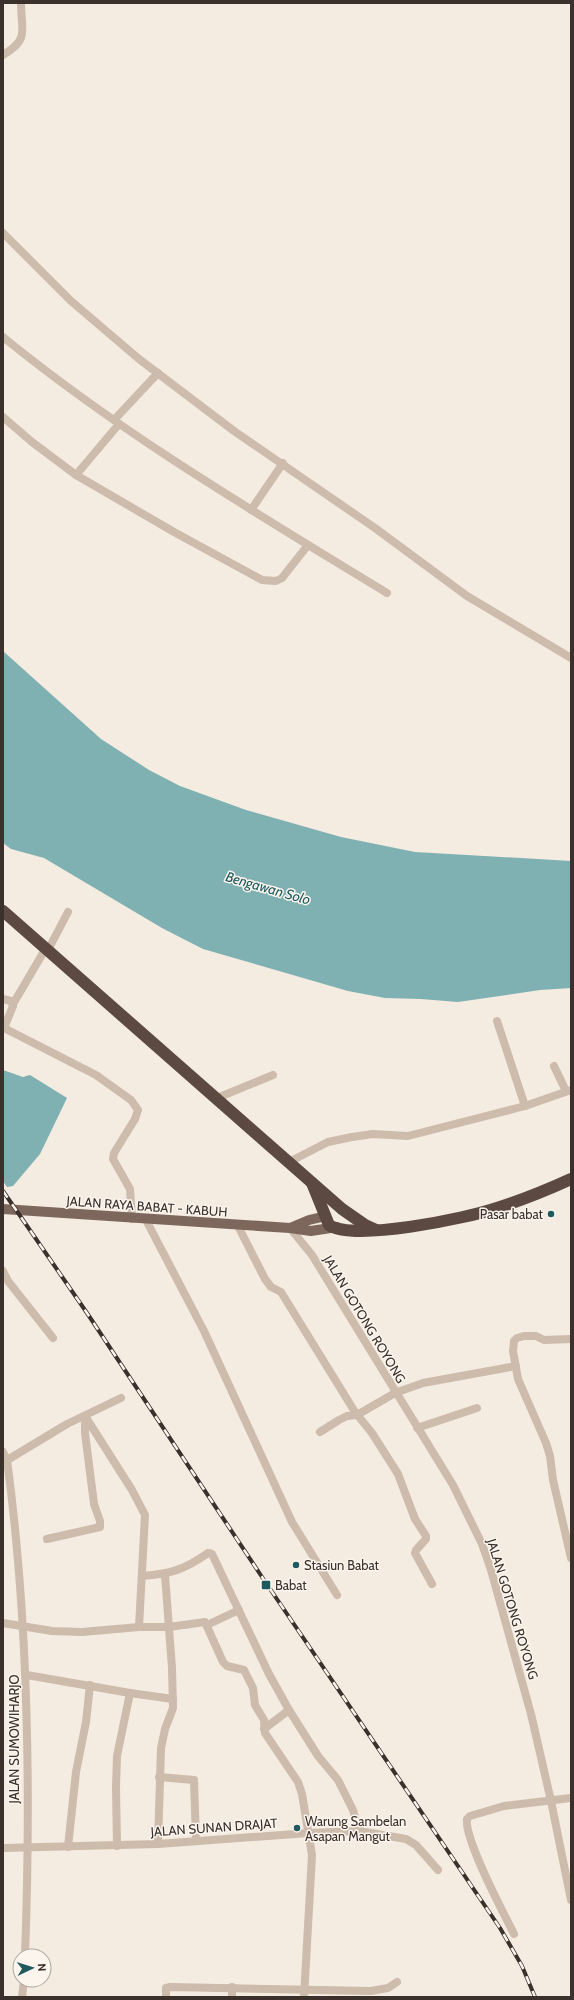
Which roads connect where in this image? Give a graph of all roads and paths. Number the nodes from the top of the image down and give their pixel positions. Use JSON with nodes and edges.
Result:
{"nodes":[{"id":1,"x":21,"y":3,"type":"edge"},
{"id":2,"x":3,"y":56,"type":"edge"},
{"id":3,"x":3,"y":233,"type":"edge"},
{"id":4,"x":3,"y":337,"type":"edge"},
{"id":5,"x":158,"y":373,"type":"junction"},
{"id":6,"x":3,"y":417,"type":"edge"},
{"id":7,"x":117,"y":422,"type":"junction"},
{"id":8,"x":283,"y":463,"type":"junction"},
{"id":9,"x":76,"y":475,"type":"junction"},
{"id":10,"x":251,"y":510,"type":"junction"},
{"id":11,"x":308,"y":545,"type":"junction"},
{"id":12,"x":387,"y":593,"type":"dead end"},
{"id":13,"x":571,"y":658,"type":"edge"},
{"id":14,"x":3,"y":911,"type":"edge"},
{"id":15,"x":68,"y":912,"type":"dead end"},
{"id":16,"x":47,"y":949,"type":"junction"},
{"id":17,"x":3,"y":998,"type":"edge"},
{"id":18,"x":13,"y":1004,"type":"junction"},
{"id":19,"x":497,"y":1021,"type":"dead end"},
{"id":20,"x":4,"y":1028,"type":"edge"},
{"id":21,"x":554,"y":1066,"type":"dead end"},
{"id":22,"x":273,"y":1075,"type":"dead end"},
{"id":23,"x":568,"y":1090,"type":"edge"},
{"id":24,"x":216,"y":1098,"type":"junction"},
{"id":25,"x":525,"y":1106,"type":"junction"},
{"id":26,"x":289,"y":1162,"type":"junction"},
{"id":27,"x":571,"y":1179,"type":"edge"},
{"id":28,"x":312,"y":1182,"type":"junction"},
{"id":29,"x":3,"y":1209,"type":"edge"},
{"id":30,"x":342,"y":1209,"type":"junction"},
{"id":31,"x":326,"y":1216,"type":"junction"},
{"id":32,"x":132,"y":1219,"type":"junction"},
{"id":33,"x":146,"y":1220,"type":"junction"},
{"id":34,"x":238,"y":1226,"type":"junction"},
{"id":35,"x":290,"y":1228,"type":"junction"},
{"id":36,"x":337,"y":1228,"type":"junction"},
{"id":37,"x":376,"y":1230,"type":"junction"},
{"id":38,"x":3,"y":1271,"type":"edge"},
{"id":39,"x":53,"y":1338,"type":"dead end"},
{"id":40,"x":571,"y":1339,"type":"edge"},
{"id":41,"x":516,"y":1366,"type":"junction"},
{"id":42,"x":395,"y":1393,"type":"junction"},
{"id":43,"x":121,"y":1398,"type":"dead end"},
{"id":44,"x":477,"y":1408,"type":"dead end"},
{"id":45,"x":357,"y":1415,"type":"junction"},
{"id":46,"x":86,"y":1418,"type":"junction"},
{"id":47,"x":417,"y":1428,"type":"junction"},
{"id":48,"x":320,"y":1432,"type":"dead end"},
{"id":49,"x":3,"y":1452,"type":"edge"},
{"id":50,"x":5,"y":1461,"type":"edge"},
{"id":51,"x":47,"y":1539,"type":"dead end"},
{"id":52,"x":571,"y":1558,"type":"edge"},
{"id":53,"x":165,"y":1575,"type":"junction"},
{"id":54,"x":142,"y":1576,"type":"junction"},
{"id":55,"x":432,"y":1584,"type":"dead end"},
{"id":56,"x":337,"y":1595,"type":"dead end"},
{"id":57,"x":240,"y":1610,"type":"junction"},
{"id":58,"x":3,"y":1623,"type":"edge"},
{"id":59,"x":207,"y":1625,"type":"junction"},
{"id":60,"x":22,"y":1626,"type":"junction"},
{"id":61,"x":139,"y":1627,"type":"junction"},
{"id":62,"x":169,"y":1627,"type":"junction"},
{"id":63,"x":27,"y":1675,"type":"junction"},
{"id":64,"x":90,"y":1685,"type":"junction"},
{"id":65,"x":130,"y":1693,"type":"junction"},
{"id":66,"x":173,"y":1699,"type":"junction"},
{"id":67,"x":289,"y":1710,"type":"junction"},
{"id":68,"x":264,"y":1729,"type":"junction"},
{"id":69,"x":159,"y":1777,"type":"junction"},
{"id":70,"x":571,"y":1798,"type":"edge"},
{"id":71,"x":552,"y":1801,"type":"junction"},
{"id":72,"x":359,"y":1831,"type":"junction"},
{"id":73,"x":309,"y":1833,"type":"junction"},
{"id":74,"x":196,"y":1840,"type":"junction"},
{"id":75,"x":158,"y":1844,"type":"junction"},
{"id":76,"x":117,"y":1846,"type":"junction"},
{"id":77,"x":27,"y":1847,"type":"junction"},
{"id":78,"x":68,"y":1847,"type":"junction"},
{"id":79,"x":3,"y":1848,"type":"edge"},
{"id":80,"x":438,"y":1870,"type":"dead end"},
{"id":81,"x":571,"y":1900,"type":"edge"},
{"id":82,"x":514,"y":1934,"type":"dead end"},
{"id":83,"x":25,"y":1948,"type":"edge"},
{"id":84,"x":397,"y":1982,"type":"dead end"},
{"id":85,"x":232,"y":1987,"type":"junction"},
{"id":86,"x":304,"y":1994,"type":"edge"},
{"id":87,"x":371,"y":1994,"type":"edge"},
{"id":88,"x":166,"y":1997,"type":"edge"},
{"id":89,"x":232,"y":1997,"type":"edge"}],
"edges":[{"from":1,"to":2,"type":"street"},
{"from":3,"to":5,"type":"street"},
{"from":4,"to":7,"type":"street"},
{"from":5,"to":7,"type":"street"},
{"from":5,"to":8,"type":"street"},
{"from":6,"to":9,"type":"street"},
{"from":7,"to":9,"type":"street"},
{"from":7,"to":10,"type":"street"},
{"from":8,"to":10,"type":"street"},
{"from":8,"to":13,"type":"street"},
{"from":9,"to":11,"type":"street"},
{"from":10,"to":11,"type":"street"},
{"from":11,"to":12,"type":"street"},
{"from":14,"to":16,"type":"highway"},
{"from":15,"to":16,"type":"street"},
{"from":16,"to":18,"type":"street"},
{"from":16,"to":24,"type":"highway"},
{"from":17,"to":18,"type":"street"},
{"from":18,"to":20,"type":"street"},
{"from":19,"to":25,"type":"street"},
{"from":20,"to":32,"type":"street"},
{"from":21,"to":23,"type":"street"},
{"from":22,"to":24,"type":"street"},
{"from":23,"to":25,"type":"street"},
{"from":24,"to":26,"type":"highway"},
{"from":25,"to":26,"type":"street"},
{"from":26,"to":28,"type":"highway"},
{"from":27,"to":37,"type":"highway"},
{"from":28,"to":30,"type":"highway"},
{"from":28,"to":31,"type":"highway"},
{"from":29,"to":32,"type":"main road","name":"JALAN RAYA BABAT - KABUH"},
{"from":30,"to":31,"type":"highway"},
{"from":30,"to":36,"type":"highway"},
{"from":30,"to":37,"type":"highway"},
{"from":31,"to":35,"type":"main road"},
{"from":31,"to":36,"type":"highway"},
{"from":32,"to":33,"type":"main road","name":"JALAN RAYA BABAT - KABUH"},
{"from":33,"to":34,"type":"main road","name":"JALAN RAYA BABAT - KABUH"},
{"from":33,"to":56,"type":"street"},
{"from":34,"to":35,"type":"main road","name":"JALAN RAYA BABAT - KABUH"},
{"from":34,"to":45,"type":"street"},
{"from":35,"to":36,"type":"main road","name":"JALAN RAYA BABAT - KABUH"},
{"from":35,"to":42,"type":"street","name":"JALAN GOTONG ROYONG"},
{"from":36,"to":37,"type":"highway"},
{"from":38,"to":39,"type":"street"},
{"from":40,"to":41,"type":"street"},
{"from":41,"to":42,"type":"street"},
{"from":41,"to":52,"type":"street"},
{"from":42,"to":45,"type":"street"},
{"from":42,"to":47,"type":"street","name":"JALAN GOTONG ROYONG"},
{"from":43,"to":46,"type":"street"},
{"from":44,"to":47,"type":"street"},
{"from":45,"to":48,"type":"street"},
{"from":45,"to":55,"type":"street"},
{"from":46,"to":50,"type":"street"},
{"from":46,"to":51,"type":"street"},
{"from":46,"to":54,"type":"street"},
{"from":47,"to":71,"type":"street","name":"JALAN GOTONG ROYONG"},
{"from":49,"to":50,"type":"street","name":"JALAN SUMOWIHARJO"},
{"from":50,"to":60,"type":"street","name":"JALAN SUMOWIHARJO"},
{"from":53,"to":54,"type":"street"},
{"from":53,"to":57,"type":"street"},
{"from":53,"to":62,"type":"street"},
{"from":54,"to":61,"type":"street"},
{"from":57,"to":59,"type":"street"},
{"from":57,"to":67,"type":"street"},
{"from":58,"to":60,"type":"street"},
{"from":59,"to":62,"type":"street"},
{"from":59,"to":68,"type":"street"},
{"from":60,"to":61,"type":"street"},
{"from":60,"to":63,"type":"street","name":"JALAN SUMOWIHARJO"},
{"from":61,"to":62,"type":"street"},
{"from":62,"to":66,"type":"street"},
{"from":63,"to":64,"type":"street"},
{"from":63,"to":77,"type":"street","name":"JALAN SUMOWIHARJO"},
{"from":64,"to":65,"type":"street"},
{"from":64,"to":78,"type":"street"},
{"from":65,"to":66,"type":"street"},
{"from":65,"to":76,"type":"street"},
{"from":66,"to":69,"type":"street"},
{"from":67,"to":68,"type":"street"},
{"from":67,"to":72,"type":"street"},
{"from":68,"to":73,"type":"street"},
{"from":69,"to":74,"type":"street"},
{"from":69,"to":75,"type":"street"},
{"from":70,"to":71,"type":"street"},
{"from":71,"to":81,"type":"street","name":"JALAN GOTONG ROYONG"},
{"from":71,"to":82,"type":"street"},
{"from":72,"to":73,"type":"street","name":"JALAN SUNAN DRAJAT"},
{"from":72,"to":80,"type":"street","name":"JALAN SUNAN DRAJAT"},
{"from":73,"to":74,"type":"street","name":"JALAN SUNAN DRAJAT"},
{"from":73,"to":86,"type":"street"},
{"from":74,"to":75,"type":"street","name":"JALAN SUNAN DRAJAT"},
{"from":75,"to":76,"type":"street","name":"JALAN SUNAN DRAJAT"},
{"from":76,"to":78,"type":"street","name":"JALAN SUNAN DRAJAT"},
{"from":77,"to":78,"type":"street","name":"JALAN SUNAN DRAJAT"},
{"from":77,"to":79,"type":"street","name":"JALAN SUNAN DRAJAT"},
{"from":77,"to":83,"type":"street","name":"JALAN SUMOWIHARJO"},
{"from":84,"to":87,"type":"street"},
{"from":85,"to":86,"type":"street"},
{"from":85,"to":88,"type":"street"},
{"from":85,"to":89,"type":"street"},
{"from":86,"to":87,"type":"street"}]}
